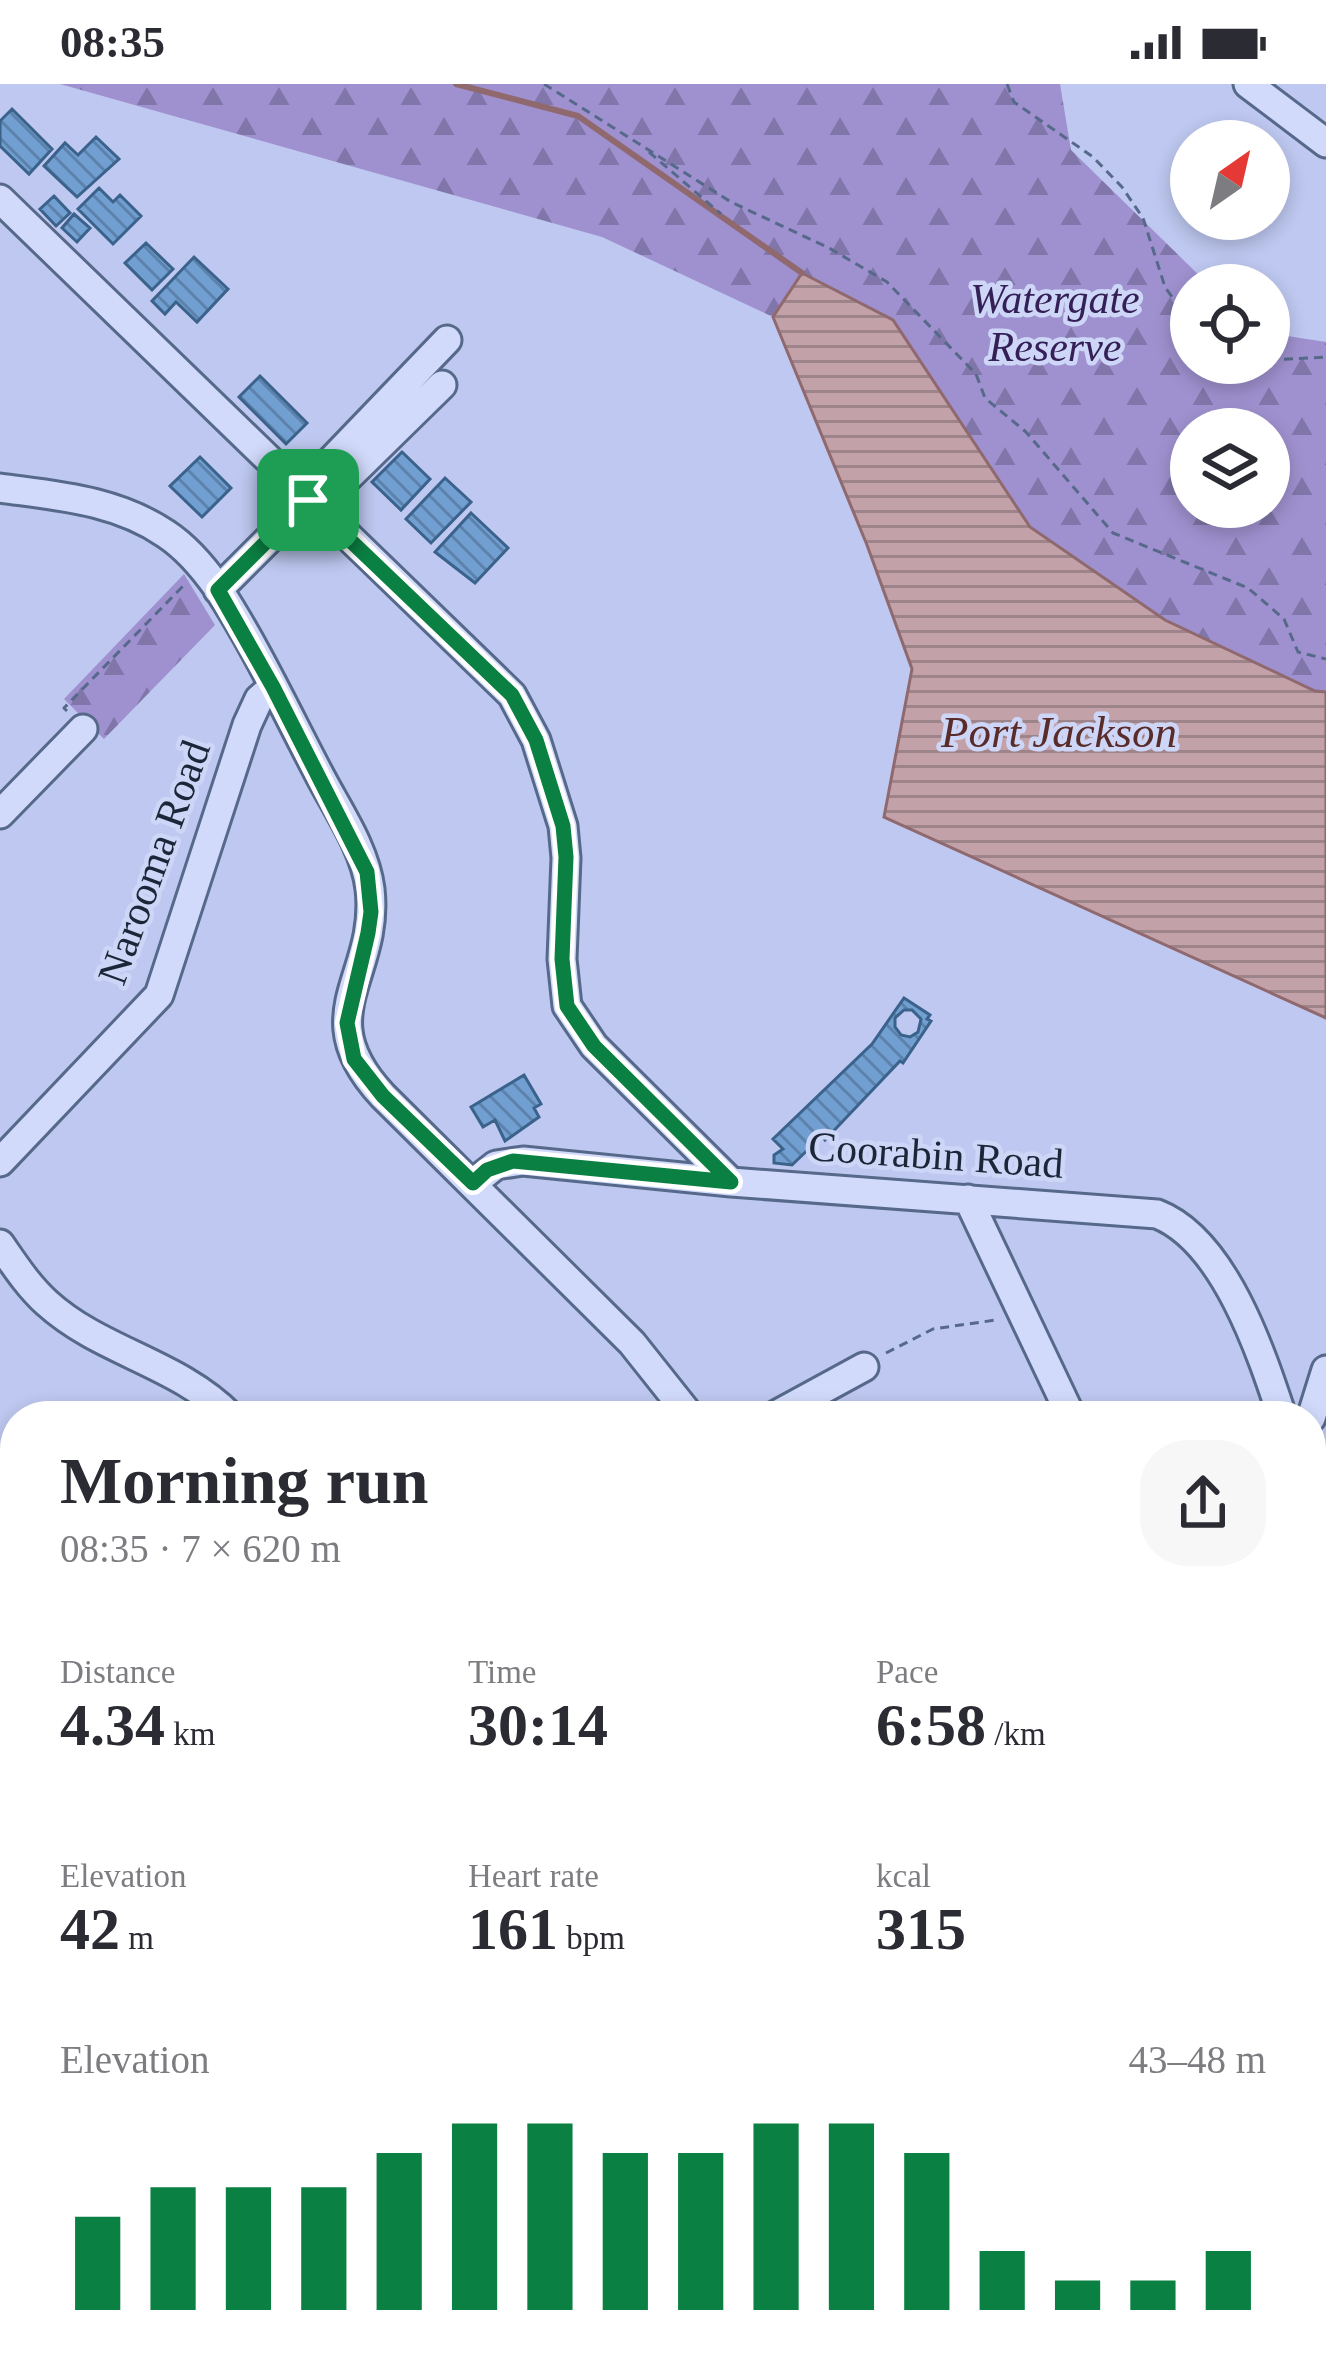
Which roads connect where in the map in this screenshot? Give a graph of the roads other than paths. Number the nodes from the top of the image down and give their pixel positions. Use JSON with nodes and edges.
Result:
{"nodes":[{"id":1,"x":1248,"y":84,"type":"edge"},
{"id":2,"x":1326,"y":142,"type":"edge"},
{"id":3,"x":0,"y":199,"type":"edge"},
{"id":4,"x":447,"y":340,"type":"dead end"},
{"id":5,"x":442,"y":386,"type":"dead end"},
{"id":6,"x":0,"y":488,"type":"edge"},
{"id":7,"x":308,"y":500,"type":"junction"},
{"id":8,"x":218,"y":590,"type":"junction"},
{"id":9,"x":273,"y":687,"type":"junction"},
{"id":10,"x":83,"y":729,"type":"road end"},
{"id":11,"x":0,"y":814,"type":"edge"},
{"id":12,"x":0,"y":1162,"type":"edge"},
{"id":13,"x":731,"y":1182,"type":"junction"},
{"id":14,"x":473,"y":1183,"type":"junction"},
{"id":15,"x":968,"y":1199,"type":"junction"},
{"id":16,"x":0,"y":1244,"type":"edge"},
{"id":17,"x":864,"y":1367,"type":"road end"},
{"id":18,"x":1326,"y":1370,"type":"edge"},
{"id":19,"x":206,"y":1401,"type":"edge"},
{"id":20,"x":679,"y":1401,"type":"edge"},
{"id":21,"x":802,"y":1401,"type":"edge"},
{"id":22,"x":1064,"y":1401,"type":"edge"},
{"id":23,"x":1277,"y":1401,"type":"edge"},
{"id":24,"x":1316,"y":1401,"type":"edge"}],
"edges":[{"from":1,"to":2,"type":"street"},
{"from":3,"to":7,"type":"street"},
{"from":4,"to":7,"type":"street"},
{"from":5,"to":7,"type":"street"},
{"from":6,"to":8,"type":"street"},
{"from":7,"to":8,"type":"street"},
{"from":7,"to":13,"type":"street"},
{"from":8,"to":9,"type":"street"},
{"from":9,"to":12,"type":"street","name":"Narooma Road"},
{"from":9,"to":14,"type":"street"},
{"from":10,"to":11,"type":"street"},
{"from":13,"to":14,"type":"street","name":"Coorabin Road"},
{"from":13,"to":15,"type":"street","name":"Coorabin Road"},
{"from":14,"to":20,"type":"street"},
{"from":15,"to":22,"type":"street"},
{"from":15,"to":23,"type":"street","name":"Coorabin Road"},
{"from":16,"to":19,"type":"street"},
{"from":17,"to":21,"type":"street"},
{"from":18,"to":24,"type":"street"}]}
